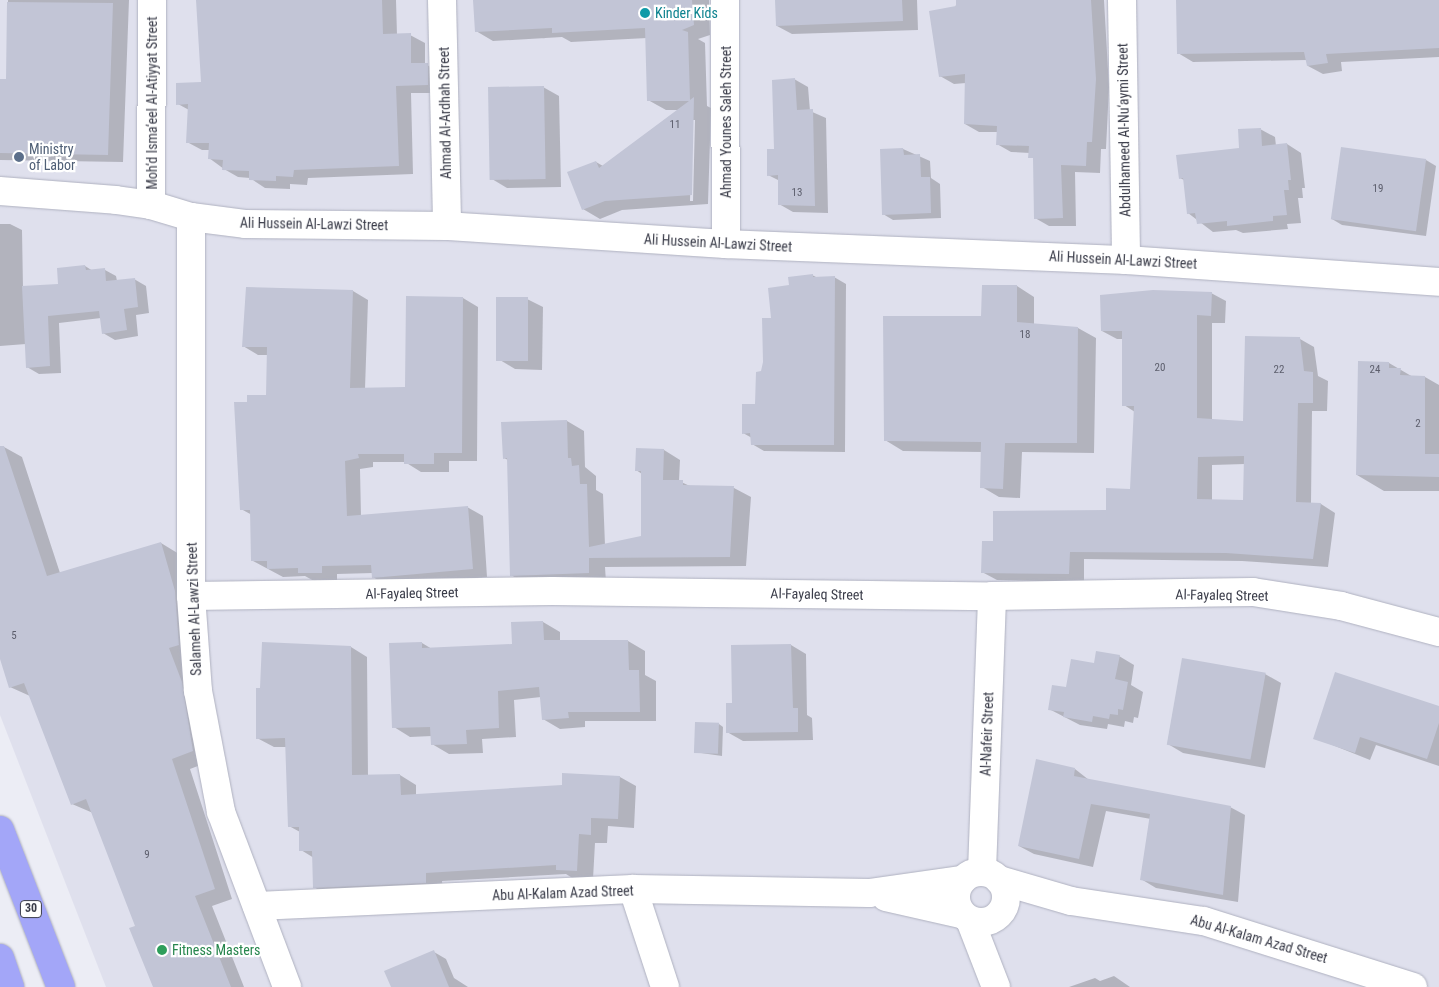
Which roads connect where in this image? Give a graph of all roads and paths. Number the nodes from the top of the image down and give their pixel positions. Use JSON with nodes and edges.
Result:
{"nodes":[{"id":1,"x":152,"y":0,"type":"edge"},
{"id":2,"x":442,"y":0,"type":"edge"},
{"id":3,"x":725,"y":0,"type":"edge"},
{"id":4,"x":1122,"y":0,"type":"edge"},
{"id":5,"x":0,"y":191,"type":"edge"},
{"id":6,"x":151,"y":205,"type":"junction"},
{"id":7,"x":191,"y":217,"type":"junction"},
{"id":8,"x":447,"y":226,"type":"junction"},
{"id":9,"x":726,"y":244,"type":"junction"},
{"id":10,"x":1126,"y":260,"type":"junction"},
{"id":11,"x":1439,"y":282,"type":"edge"},
{"id":12,"x":191,"y":596,"type":"junction"},
{"id":13,"x":992,"y":596,"type":"junction"},
{"id":14,"x":1439,"y":632,"type":"edge"},
{"id":15,"x":0,"y":830,"type":"edge"},
{"id":16,"x":981,"y":877,"type":"junction"},
{"id":17,"x":633,"y":889,"type":"junction"},
{"id":18,"x":869,"y":894,"type":"junction"},
{"id":19,"x":1071,"y":902,"type":"junction"},
{"id":20,"x":257,"y":906,"type":"junction"},
{"id":21,"x":1001,"y":912,"type":"junction"},
{"id":22,"x":966,"y":917,"type":"junction"},
{"id":23,"x":0,"y":958,"type":"edge"},
{"id":24,"x":995,"y":986,"type":"edge"},
{"id":25,"x":10,"y":987,"type":"edge"},
{"id":26,"x":61,"y":987,"type":"edge"},
{"id":27,"x":287,"y":987,"type":"edge"},
{"id":28,"x":665,"y":987,"type":"edge"},
{"id":29,"x":1413,"y":987,"type":"edge"}],
"edges":[{"from":1,"to":6,"type":"street","name":"Moh‘d Isma‘eel Al-Atiyyat Street"},
{"from":2,"to":8,"type":"street","name":"Ahmad Al-Ardhah Street"},
{"from":3,"to":9,"type":"street","name":"Ahmad Younes Saleh Street"},
{"from":4,"to":10,"type":"street","name":"Abdulhameed Al-Nu‘aymi Street"},
{"from":5,"to":6,"type":"street","name":"Ali Hussein Al-Lawzi Street"},
{"from":6,"to":7,"type":"street","name":"Ali Hussein Al-Lawzi Street"},
{"from":7,"to":8,"type":"street","name":"Ali Hussein Al-Lawzi Street"},
{"from":7,"to":12,"type":"street","name":"Salameh Al-Lawzi Street"},
{"from":8,"to":9,"type":"street","name":"Ali Hussein Al-Lawzi Street"},
{"from":9,"to":10,"type":"street","name":"Ali Hussein Al-Lawzi Street"},
{"from":10,"to":11,"type":"street","name":"Ali Hussein Al-Lawzi Street"},
{"from":12,"to":13,"type":"street","name":"Al-Fayaleq Street"},
{"from":12,"to":20,"type":"street","name":"Salameh Al-Lawzi Street"},
{"from":13,"to":14,"type":"street","name":"Al-Fayaleq Street"},
{"from":13,"to":16,"type":"street","name":"Al-Nafeir Street"},
{"from":15,"to":26,"type":"main road","number":"30"},
{"from":16,"to":18,"type":"street","name":"Abu Al-Kalam Azad Street"},
{"from":16,"to":19,"type":"street","name":"Abu Al-Kalam Azad Street"},
{"from":16,"to":21,"type":"street"},
{"from":16,"to":22,"type":"street"},
{"from":17,"to":18,"type":"street","name":"Abu Al-Kalam Azad Street"},
{"from":17,"to":20,"type":"street","name":"Abu Al-Kalam Azad Street"},
{"from":17,"to":28,"type":"street"},
{"from":18,"to":22,"type":"street","name":"Abu Al-Kalam Azad Street"},
{"from":19,"to":21,"type":"street","name":"Abu Al-Kalam Azad Street"},
{"from":19,"to":29,"type":"street","name":"Abu Al-Kalam Azad Street"},
{"from":20,"to":27,"type":"street","name":"Salameh Al-Lawzi Street"},
{"from":21,"to":22,"type":"street"},
{"from":21,"to":24,"type":"street"},
{"from":22,"to":24,"type":"street"},
{"from":23,"to":25,"type":"main road"}]}
